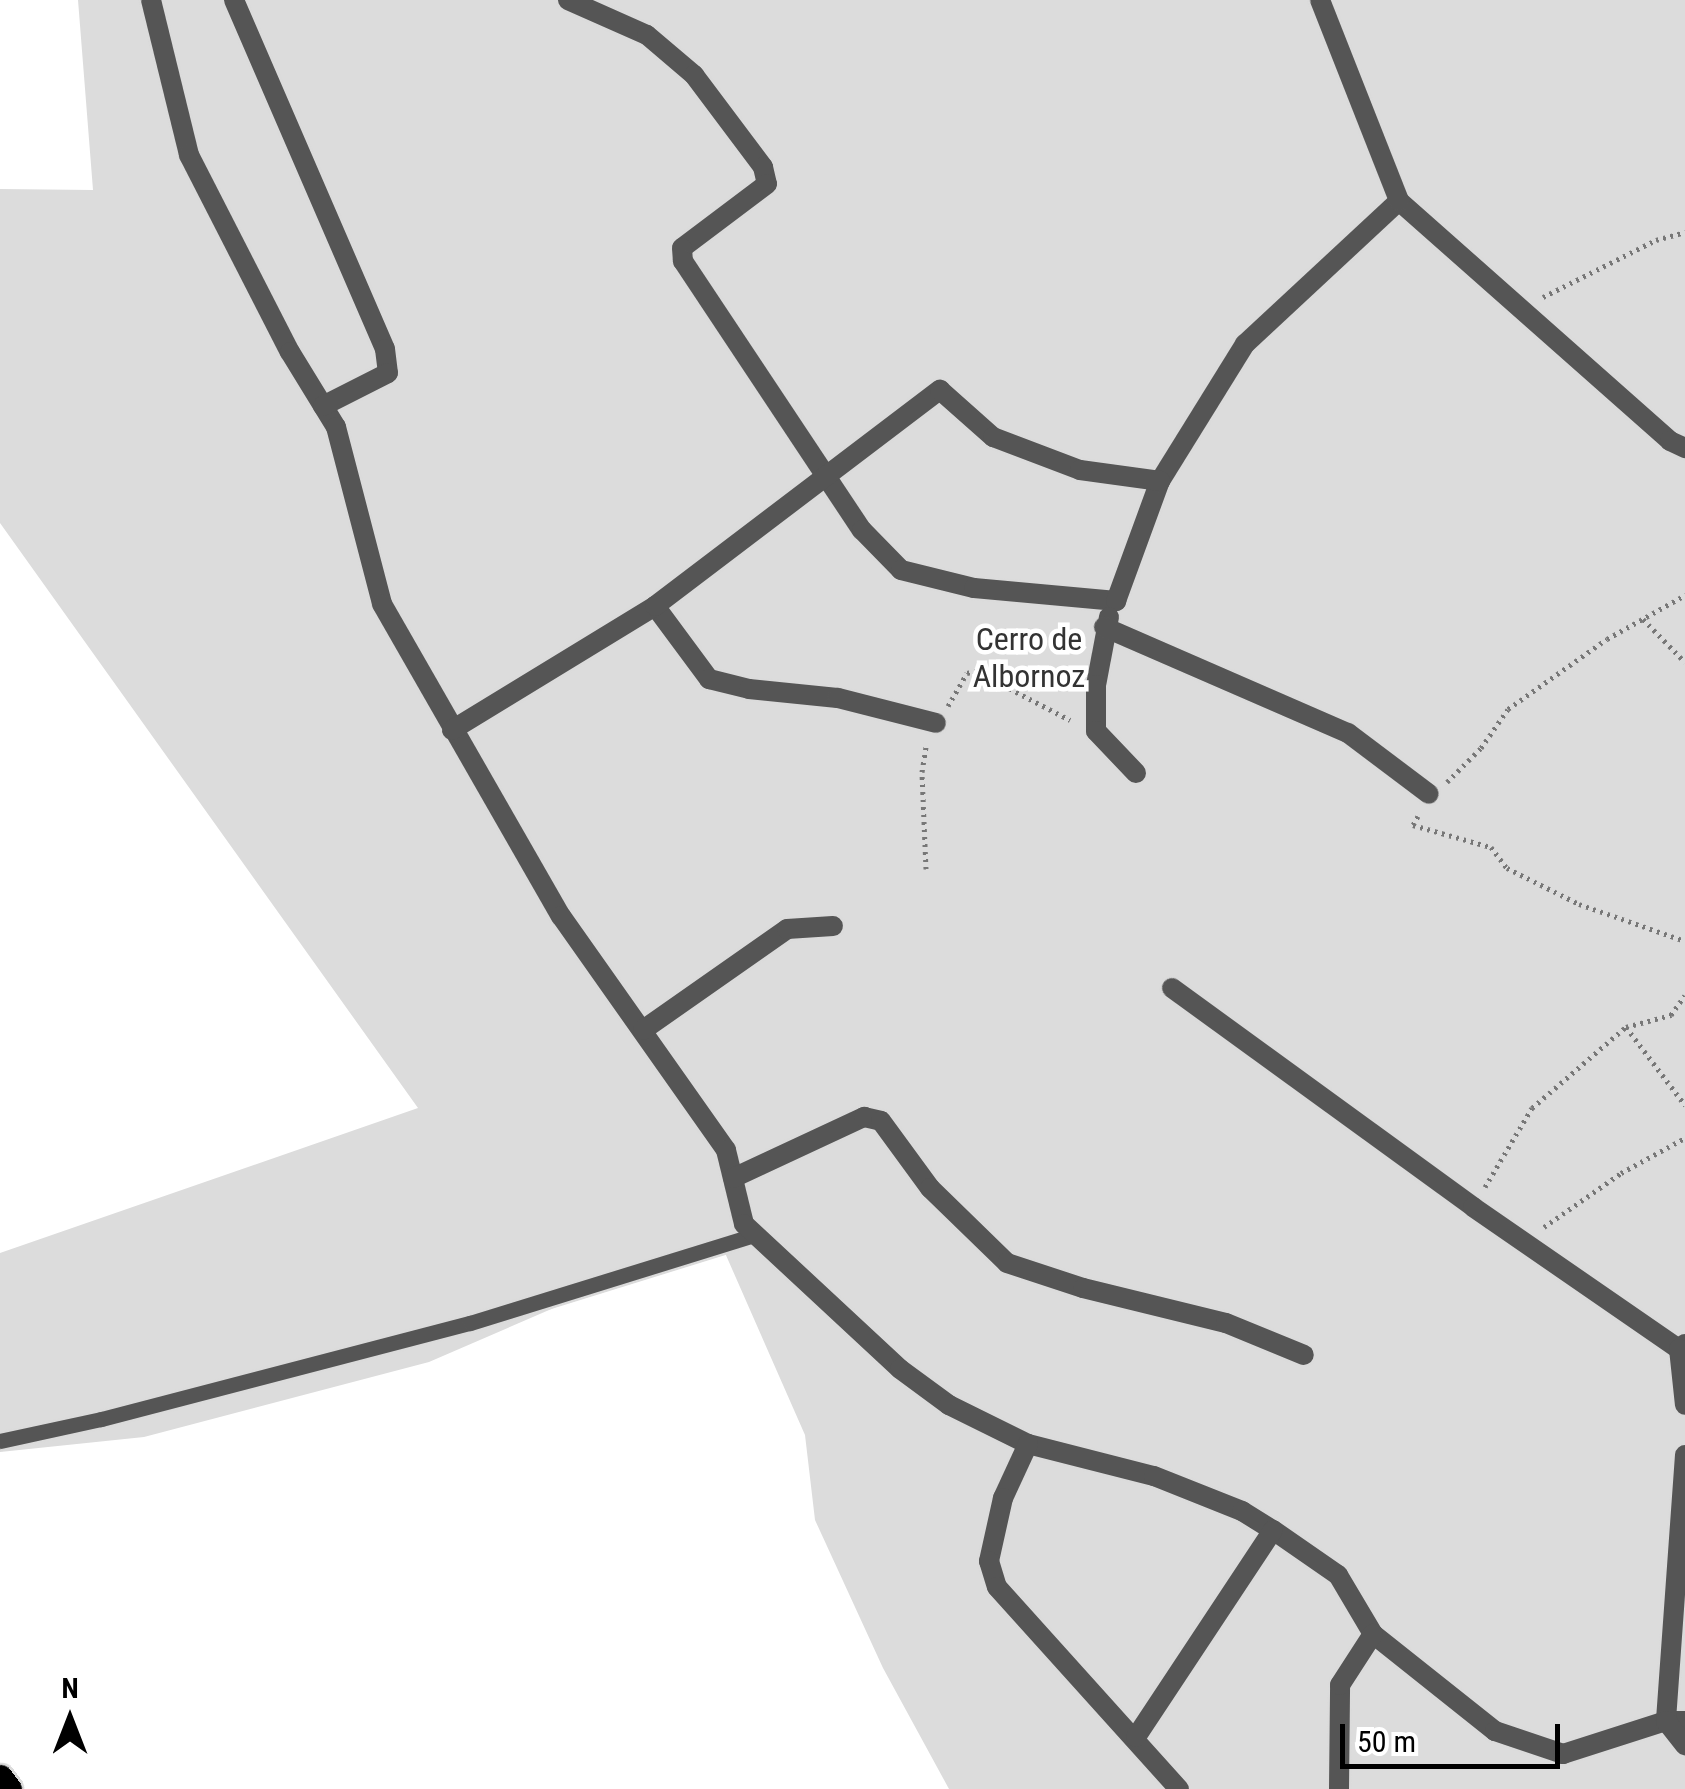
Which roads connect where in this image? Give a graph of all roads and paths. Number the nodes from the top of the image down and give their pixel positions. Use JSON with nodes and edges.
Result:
{"nodes":[{"id":1,"x":150,"y":0,"type":"edge"},
{"id":2,"x":234,"y":0,"type":"edge"},
{"id":3,"x":568,"y":0,"type":"edge"},
{"id":4,"x":1320,"y":0,"type":"edge"},
{"id":5,"x":1398,"y":201,"type":"junction"},
{"id":6,"x":1685,"y":232,"type":"edge"},
{"id":7,"x":1522,"y":307,"type":"junction"},
{"id":8,"x":322,"y":406,"type":"junction"},
{"id":9,"x":1685,"y":448,"type":"edge"},
{"id":10,"x":827,"y":476,"type":"junction"},
{"id":11,"x":1160,"y":481,"type":"junction"},
{"id":12,"x":1685,"y":596,"type":"edge"},
{"id":13,"x":1116,"y":601,"type":"junction"},
{"id":14,"x":656,"y":606,"type":"junction"},
{"id":15,"x":1643,"y":619,"type":"junction"},
{"id":16,"x":1104,"y":627,"type":"junction"},
{"id":17,"x":1685,"y":662,"type":"edge"},
{"id":18,"x":936,"y":723,"type":"junction"},
{"id":19,"x":452,"y":730,"type":"junction"},
{"id":20,"x":1096,"y":731,"type":"junction"},
{"id":21,"x":1136,"y":773,"type":"dead end"},
{"id":22,"x":1429,"y":794,"type":"junction"},
{"id":23,"x":926,"y":869,"type":"dead end"},
{"id":24,"x":833,"y":926,"type":"dead end"},
{"id":25,"x":1685,"y":941,"type":"edge"},
{"id":26,"x":1172,"y":988,"type":"dead end"},
{"id":27,"x":1685,"y":994,"type":"edge"},
{"id":28,"x":1626,"y":1027,"type":"junction"},
{"id":29,"x":643,"y":1030,"type":"junction"},
{"id":30,"x":1685,"y":1104,"type":"edge"},
{"id":31,"x":1685,"y":1138,"type":"edge"},
{"id":32,"x":733,"y":1178,"type":"junction"},
{"id":33,"x":1473,"y":1207,"type":"junction"},
{"id":34,"x":755,"y":1236,"type":"junction"},
{"id":35,"x":1524,"y":1243,"type":"junction"},
{"id":36,"x":1682,"y":1346,"type":"edge"},
{"id":37,"x":1304,"y":1355,"type":"dead end"},
{"id":38,"x":1685,"y":1405,"type":"edge"},
{"id":39,"x":0,"y":1441,"type":"edge"},
{"id":40,"x":1028,"y":1444,"type":"junction"},
{"id":41,"x":1685,"y":1455,"type":"edge"},
{"id":42,"x":1273,"y":1530,"type":"junction"},
{"id":43,"x":1372,"y":1634,"type":"junction"},
{"id":44,"x":1676,"y":1721,"type":"edge"},
{"id":45,"x":1136,"y":1738,"type":"junction"},
{"id":46,"x":1685,"y":1745,"type":"edge"},
{"id":47,"x":0,"y":1777,"type":"edge"},
{"id":48,"x":9,"y":1789,"type":"edge"},
{"id":49,"x":1178,"y":1789,"type":"edge"},
{"id":50,"x":1339,"y":1789,"type":"edge"}],
"edges":[{"from":1,"to":8,"type":"street"},
{"from":2,"to":8,"type":"street"},
{"from":3,"to":10,"type":"street"},
{"from":4,"to":5,"type":"street"},
{"from":5,"to":7,"type":"street"},
{"from":5,"to":11,"type":"street"},
{"from":6,"to":7,"type":"path"},
{"from":7,"to":9,"type":"street"},
{"from":8,"to":19,"type":"street"},
{"from":10,"to":11,"type":"street"},
{"from":10,"to":13,"type":"street"},
{"from":10,"to":14,"type":"street"},
{"from":11,"to":13,"type":"street"},
{"from":12,"to":15,"type":"path"},
{"from":13,"to":16,"type":"street"},
{"from":14,"to":18,"type":"street"},
{"from":14,"to":19,"type":"street"},
{"from":15,"to":17,"type":"path"},
{"from":15,"to":22,"type":"path"},
{"from":16,"to":20,"type":"street"},
{"from":16,"to":22,"type":"street"},
{"from":18,"to":20,"type":"path"},
{"from":18,"to":23,"type":"path"},
{"from":19,"to":29,"type":"street"},
{"from":20,"to":21,"type":"street"},
{"from":22,"to":25,"type":"path"},
{"from":24,"to":29,"type":"street"},
{"from":26,"to":33,"type":"street"},
{"from":27,"to":28,"type":"path"},
{"from":28,"to":30,"type":"path"},
{"from":28,"to":33,"type":"path"},
{"from":29,"to":32,"type":"street"},
{"from":31,"to":35,"type":"path"},
{"from":32,"to":34,"type":"street"},
{"from":32,"to":37,"type":"street"},
{"from":33,"to":35,"type":"street"},
{"from":34,"to":39,"type":"lane"},
{"from":34,"to":40,"type":"street"},
{"from":35,"to":36,"type":"street"},
{"from":36,"to":38,"type":"street"},
{"from":40,"to":42,"type":"street"},
{"from":40,"to":45,"type":"street"},
{"from":41,"to":44,"type":"street"},
{"from":42,"to":43,"type":"street"},
{"from":42,"to":45,"type":"street"},
{"from":43,"to":44,"type":"street"},
{"from":43,"to":50,"type":"street"},
{"from":44,"to":46,"type":"street"},
{"from":45,"to":49,"type":"street"},
{"from":47,"to":48,"type":"main road"}]}
